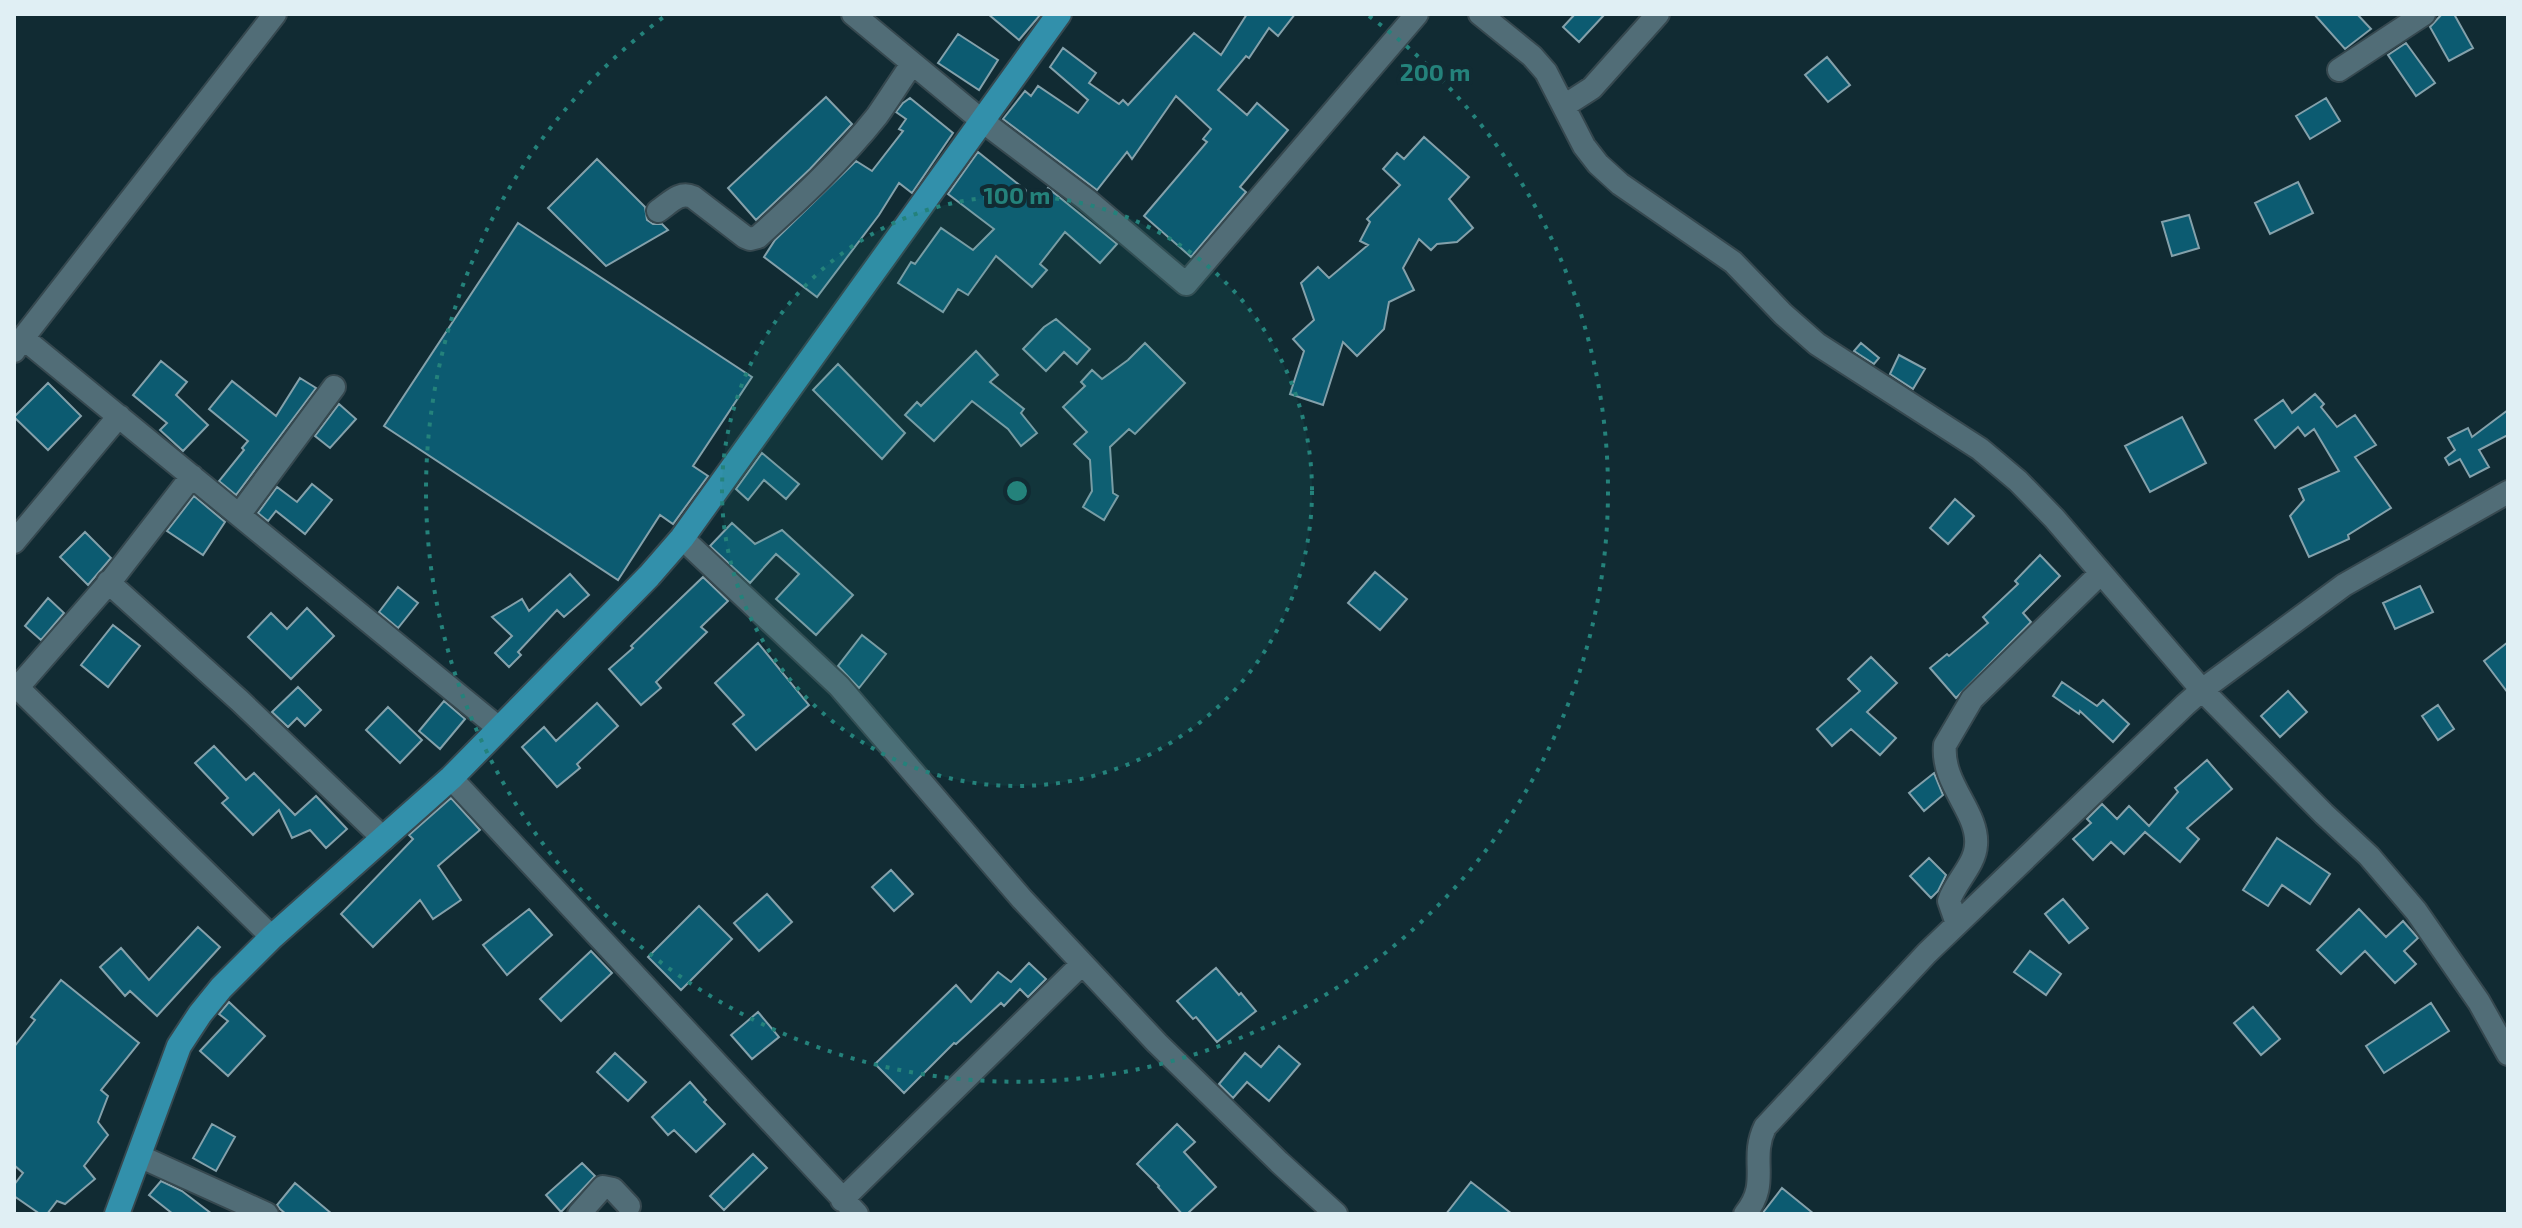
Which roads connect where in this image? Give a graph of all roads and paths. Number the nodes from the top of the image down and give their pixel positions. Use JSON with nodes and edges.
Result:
{"nodes":[{"id":1,"x":275,"y":14,"type":"edge"},
{"id":2,"x":853,"y":14,"type":"edge"},
{"id":3,"x":1059,"y":14,"type":"edge"},
{"id":4,"x":1417,"y":14,"type":"edge"},
{"id":5,"x":1480,"y":14,"type":"edge"},
{"id":6,"x":1658,"y":14,"type":"edge"},
{"id":7,"x":2416,"y":17,"type":"edge"},
{"id":8,"x":912,"y":64,"type":"junction"},
{"id":9,"x":2339,"y":70,"type":"dead end"},
{"id":10,"x":1564,"y":106,"type":"junction"},
{"id":11,"x":981,"y":120,"type":"junction"},
{"id":12,"x":658,"y":211,"type":"dead end"},
{"id":13,"x":19,"y":344,"type":"edge"},
{"id":14,"x":334,"y":387,"type":"dead end"},
{"id":15,"x":119,"y":416,"type":"junction"},
{"id":16,"x":192,"y":476,"type":"junction"},
{"id":17,"x":2508,"y":492,"type":"edge"},
{"id":18,"x":239,"y":515,"type":"junction"},
{"id":19,"x":682,"y":538,"type":"junction"},
{"id":20,"x":14,"y":542,"type":"edge"},
{"id":21,"x":2101,"y":573,"type":"junction"},
{"id":22,"x":108,"y":582,"type":"junction"},
{"id":23,"x":16,"y":686,"type":"edge"},
{"id":24,"x":2202,"y":690,"type":"junction"},
{"id":25,"x":500,"y":729,"type":"junction"},
{"id":26,"x":451,"y":778,"type":"junction"},
{"id":27,"x":384,"y":839,"type":"junction"},
{"id":28,"x":1957,"y":924,"type":"junction"},
{"id":29,"x":272,"y":937,"type":"junction"},
{"id":30,"x":1082,"y":964,"type":"junction"},
{"id":31,"x":2508,"y":1054,"type":"edge"},
{"id":32,"x":139,"y":1156,"type":"junction"},
{"id":33,"x":629,"y":1206,"type":"dead end"},
{"id":34,"x":849,"y":1207,"type":"edge"},
{"id":35,"x":117,"y":1214,"type":"edge"},
{"id":36,"x":267,"y":1214,"type":"edge"},
{"id":37,"x":579,"y":1214,"type":"edge"},
{"id":38,"x":1336,"y":1214,"type":"edge"},
{"id":39,"x":1745,"y":1214,"type":"edge"}],
"edges":[{"from":1,"to":13,"type":"street"},
{"from":2,"to":8,"type":"street"},
{"from":3,"to":11,"type":"main road"},
{"from":4,"to":11,"type":"street"},
{"from":5,"to":10,"type":"street"},
{"from":6,"to":10,"type":"street"},
{"from":7,"to":9,"type":"street"},
{"from":8,"to":11,"type":"street"},
{"from":8,"to":12,"type":"street"},
{"from":10,"to":21,"type":"street"},
{"from":11,"to":19,"type":"main road"},
{"from":13,"to":15,"type":"street"},
{"from":14,"to":18,"type":"street"},
{"from":15,"to":16,"type":"street"},
{"from":15,"to":20,"type":"street"},
{"from":16,"to":18,"type":"street"},
{"from":16,"to":22,"type":"street"},
{"from":17,"to":24,"type":"street"},
{"from":18,"to":25,"type":"street"},
{"from":19,"to":25,"type":"main road"},
{"from":19,"to":30,"type":"street"},
{"from":21,"to":24,"type":"street"},
{"from":21,"to":28,"type":"street"},
{"from":22,"to":23,"type":"street"},
{"from":22,"to":27,"type":"street"},
{"from":23,"to":29,"type":"street"},
{"from":24,"to":28,"type":"street"},
{"from":24,"to":31,"type":"street"},
{"from":25,"to":26,"type":"main road"},
{"from":26,"to":27,"type":"main road"},
{"from":26,"to":34,"type":"street"},
{"from":27,"to":29,"type":"main road"},
{"from":28,"to":39,"type":"street"},
{"from":29,"to":32,"type":"main road"},
{"from":30,"to":34,"type":"street"},
{"from":30,"to":38,"type":"street"},
{"from":32,"to":35,"type":"main road"},
{"from":32,"to":36,"type":"street"},
{"from":33,"to":37,"type":"street"}]}
